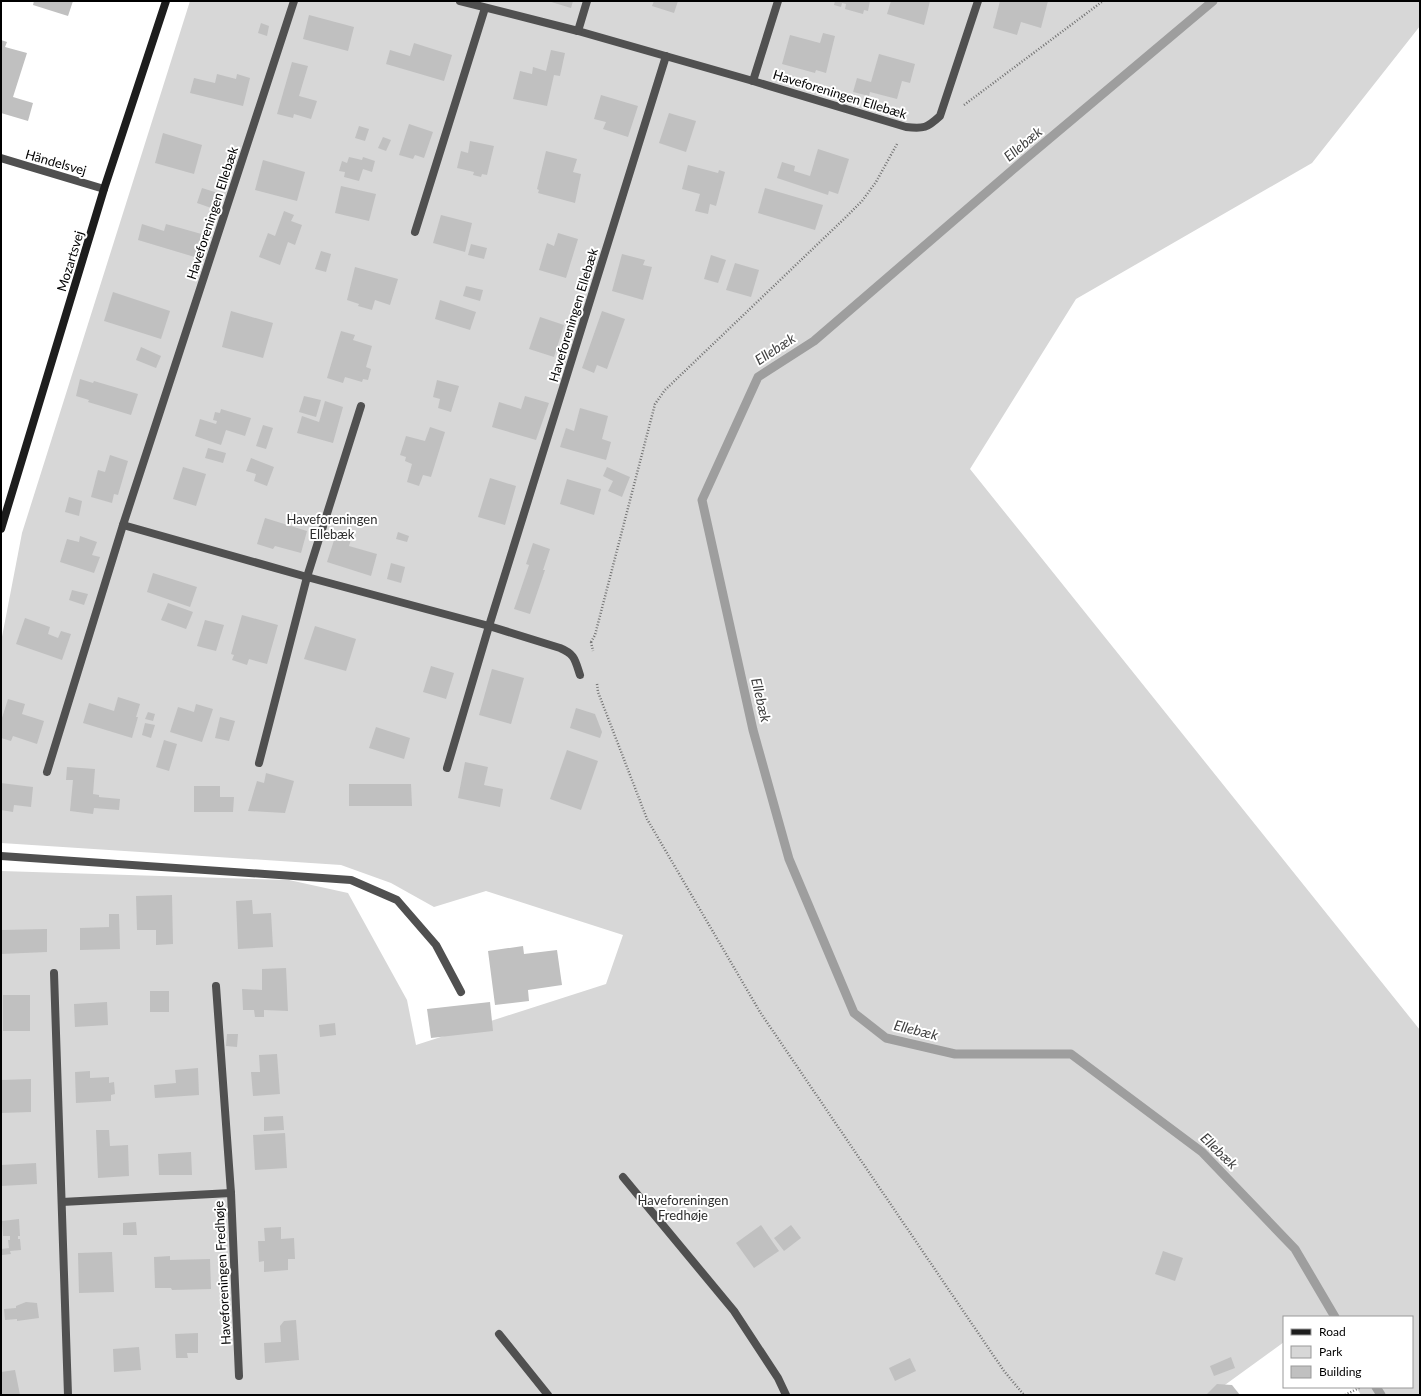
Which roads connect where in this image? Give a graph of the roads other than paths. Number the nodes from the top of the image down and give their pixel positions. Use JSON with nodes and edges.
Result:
{"nodes":[{"id":1,"x":166,"y":1,"type":"edge"},
{"id":2,"x":294,"y":1,"type":"edge"},
{"id":3,"x":460,"y":1,"type":"edge"},
{"id":4,"x":587,"y":1,"type":"edge"},
{"id":5,"x":778,"y":1,"type":"edge"},
{"id":6,"x":978,"y":1,"type":"edge"},
{"id":7,"x":485,"y":8,"type":"junction"},
{"id":8,"x":578,"y":31,"type":"junction"},
{"id":9,"x":666,"y":56,"type":"junction"},
{"id":10,"x":753,"y":81,"type":"junction"},
{"id":11,"x":1,"y":158,"type":"edge"},
{"id":12,"x":104,"y":189,"type":"junction"},
{"id":13,"x":415,"y":232,"type":"dead end"},
{"id":14,"x":361,"y":406,"type":"dead end"},
{"id":15,"x":123,"y":525,"type":"junction"},
{"id":16,"x":1,"y":528,"type":"edge"},
{"id":17,"x":307,"y":577,"type":"junction"},
{"id":18,"x":489,"y":626,"type":"junction"},
{"id":19,"x":580,"y":675,"type":"dead end"},
{"id":20,"x":259,"y":763,"type":"dead end"},
{"id":21,"x":447,"y":768,"type":"dead end"},
{"id":22,"x":47,"y":772,"type":"dead end"},
{"id":23,"x":1,"y":856,"type":"edge"},
{"id":24,"x":54,"y":973,"type":"dead end"},
{"id":25,"x":216,"y":986,"type":"dead end"},
{"id":26,"x":461,"y":992,"type":"dead end"},
{"id":27,"x":623,"y":1177,"type":"dead end"},
{"id":28,"x":230,"y":1193,"type":"junction"},
{"id":29,"x":62,"y":1202,"type":"junction"},
{"id":30,"x":499,"y":1334,"type":"dead end"},
{"id":31,"x":239,"y":1376,"type":"dead end"},
{"id":32,"x":68,"y":1395,"type":"edge"},
{"id":33,"x":548,"y":1395,"type":"edge"},
{"id":34,"x":786,"y":1395,"type":"edge"}],
"edges":[{"from":1,"to":12,"type":"street","name":"Mozartsvej"},
{"from":2,"to":15,"type":"street","name":"Haveforeningen Ellebæk"},
{"from":3,"to":7,"type":"street","name":"Haveforeningen Ellebæk"},
{"from":4,"to":8,"type":"street"},
{"from":5,"to":10,"type":"street","name":"Haveforeningen Ellebæk"},
{"from":6,"to":10,"type":"street","name":"Haveforeningen Ellebæk"},
{"from":7,"to":8,"type":"street","name":"Haveforeningen Ellebæk"},
{"from":7,"to":13,"type":"street"},
{"from":8,"to":9,"type":"street","name":"Haveforeningen Ellebæk"},
{"from":9,"to":10,"type":"street","name":"Haveforeningen Ellebæk"},
{"from":9,"to":18,"type":"street","name":"Haveforeningen Ellebæk"},
{"from":11,"to":12,"type":"street","name":"Händelsvej"},
{"from":12,"to":16,"type":"street","name":"Mozartsvej"},
{"from":14,"to":17,"type":"street"},
{"from":15,"to":17,"type":"street"},
{"from":15,"to":22,"type":"street","name":"Haveforeningen Ellebæk"},
{"from":17,"to":18,"type":"street"},
{"from":17,"to":20,"type":"street"},
{"from":18,"to":19,"type":"street"},
{"from":18,"to":21,"type":"street","name":"Haveforeningen Ellebæk"},
{"from":23,"to":26,"type":"street"},
{"from":24,"to":29,"type":"street"},
{"from":25,"to":28,"type":"street"},
{"from":27,"to":34,"type":"street"},
{"from":28,"to":29,"type":"street","name":"Haveforeningen Fredhøje"},
{"from":28,"to":31,"type":"street","name":"Haveforeningen Fredhøje"},
{"from":29,"to":32,"type":"street"},
{"from":30,"to":33,"type":"street"}]}
